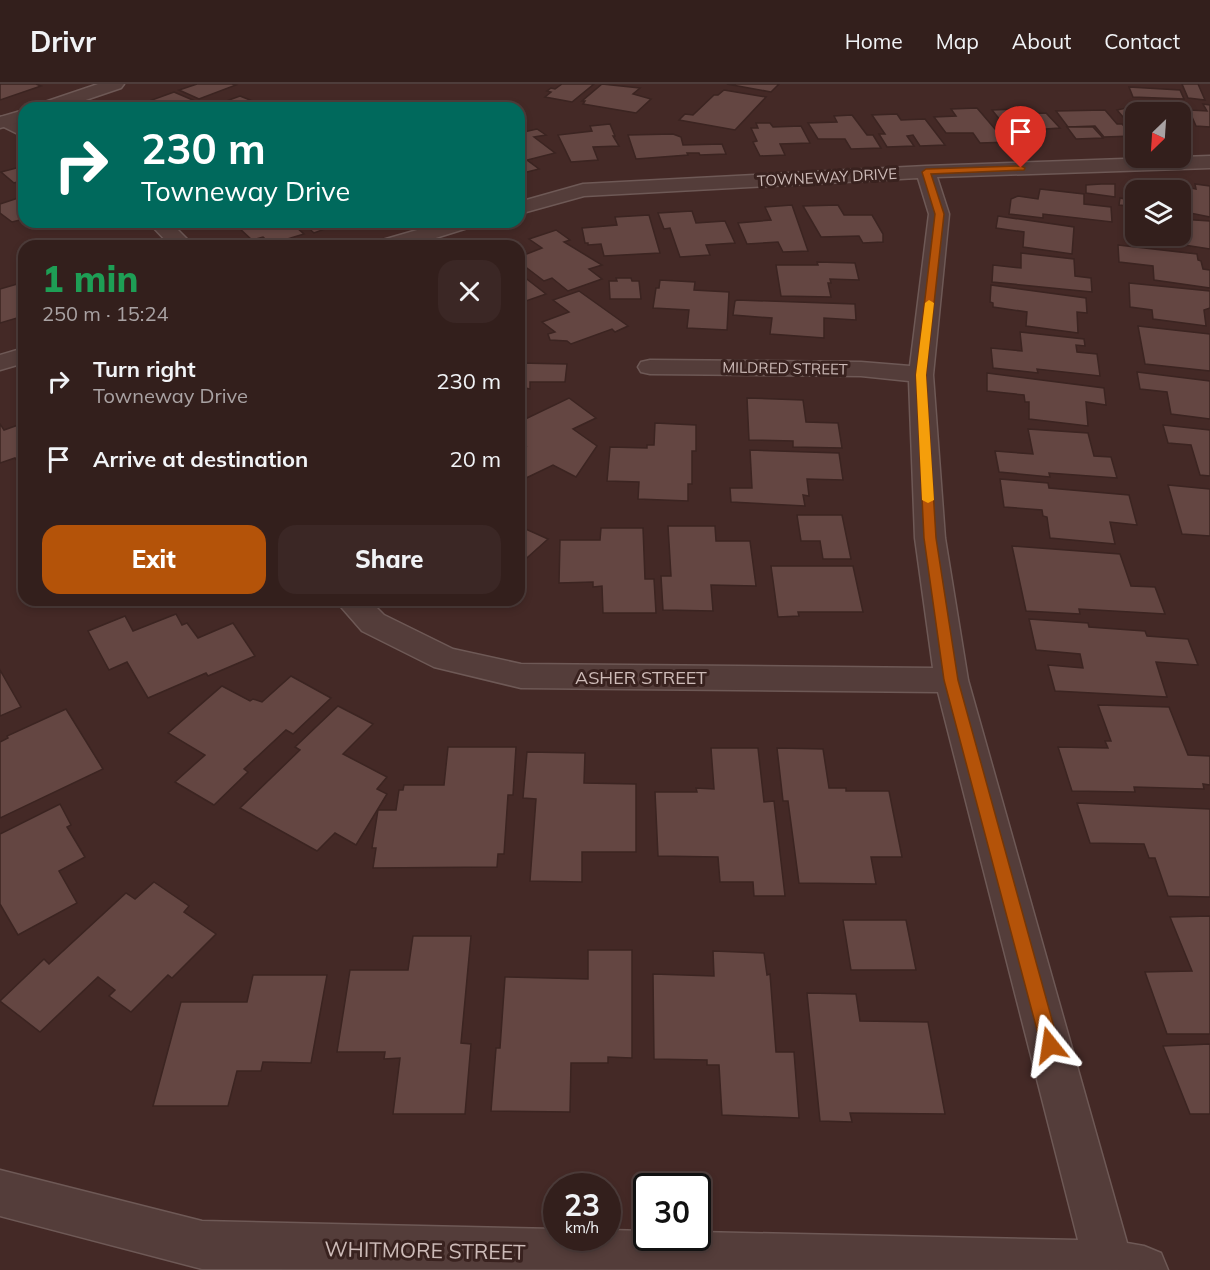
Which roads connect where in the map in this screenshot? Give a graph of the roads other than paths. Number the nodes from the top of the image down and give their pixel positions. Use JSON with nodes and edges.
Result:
{"nodes":[{"id":1,"x":115,"y":84,"type":"edge"},
{"id":2,"x":62,"y":102,"type":"edge"},
{"id":3,"x":18,"y":117,"type":"edge"},
{"id":4,"x":3,"y":122,"type":"edge"},
{"id":5,"x":18,"y":128,"type":"edge"},
{"id":6,"x":1210,"y":162,"type":"edge"},
{"id":7,"x":926,"y":172,"type":"junction"},
{"id":8,"x":525,"y":206,"type":"edge"},
{"id":9,"x":164,"y":228,"type":"edge"},
{"id":10,"x":447,"y":228,"type":"edge"},
{"id":11,"x":177,"y":240,"type":"edge"},
{"id":12,"x":407,"y":240,"type":"edge"},
{"id":13,"x":18,"y":358,"type":"edge"},
{"id":14,"x":0,"y":363,"type":"edge"},
{"id":15,"x":650,"y":367,"type":"dead end"},
{"id":16,"x":921,"y":375,"type":"junction"},
{"id":17,"x":356,"y":606,"type":"edge"},
{"id":18,"x":951,"y":680,"type":"junction"},
{"id":19,"x":0,"y":1193,"type":"edge"},
{"id":20,"x":1126,"y":1268,"type":"edge"}],
"edges":[{"from":1,"to":2,"type":"street"},
{"from":3,"to":4,"type":"street"},
{"from":4,"to":5,"type":"street"},
{"from":6,"to":7,"type":"street","name":"TOWNEWAY DRIVE"},
{"from":7,"to":8,"type":"street","name":"TOWNEWAY DRIVE"},
{"from":7,"to":16,"type":"street"},
{"from":9,"to":11,"type":"street"},
{"from":10,"to":12,"type":"street"},
{"from":13,"to":14,"type":"street"},
{"from":15,"to":16,"type":"street","name":"MILDRED STREET"},
{"from":16,"to":18,"type":"street"},
{"from":17,"to":18,"type":"street","name":"ASHER STREET"},
{"from":18,"to":20,"type":"street"},
{"from":19,"to":20,"type":"street","name":"WHITMORE STREET"}]}
